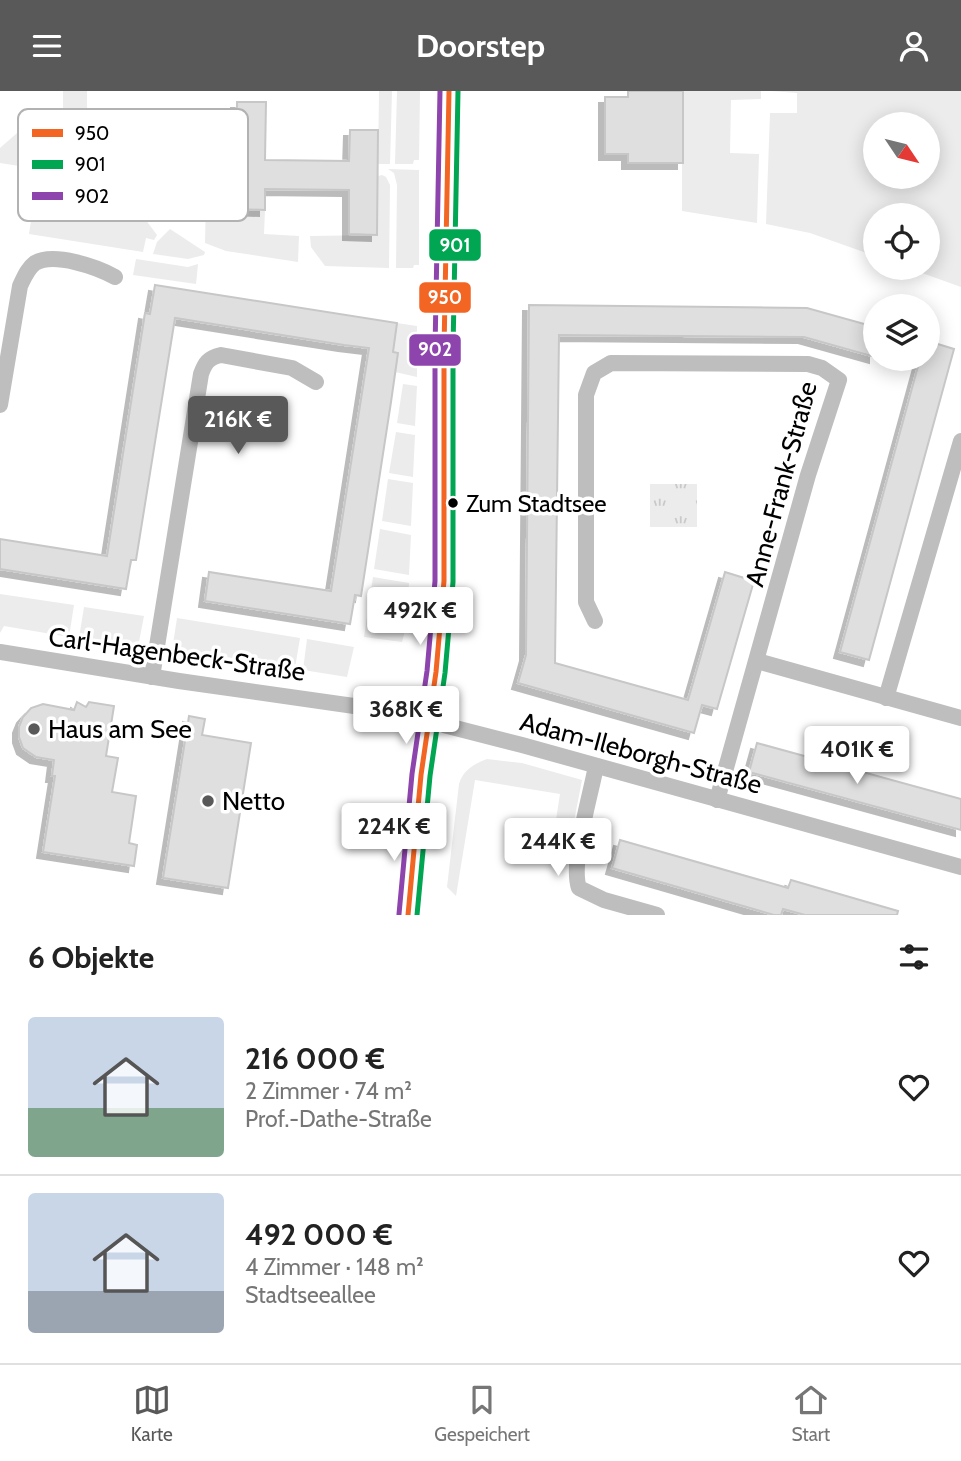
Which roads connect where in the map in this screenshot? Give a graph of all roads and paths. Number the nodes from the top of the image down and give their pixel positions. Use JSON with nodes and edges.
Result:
{"nodes":[{"id":1,"x":449,"y":91,"type":"edge"},
{"id":2,"x":115,"y":277,"type":"dead end"},
{"id":3,"x":316,"y":381,"type":"dead end"},
{"id":4,"x":0,"y":405,"type":"edge"},
{"id":5,"x":961,"y":441,"type":"edge"},
{"id":6,"x":595,"y":621,"type":"dead end"},
{"id":7,"x":0,"y":652,"type":"edge"},
{"id":8,"x":757,"y":661,"type":"junction"},
{"id":9,"x":152,"y":677,"type":"junction"},
{"id":10,"x":886,"y":698,"type":"junction"},
{"id":11,"x":961,"y":718,"type":"edge"},
{"id":12,"x":428,"y":722,"type":"junction"},
{"id":13,"x":596,"y":766,"type":"junction"},
{"id":14,"x":717,"y":800,"type":"junction"},
{"id":15,"x":961,"y":867,"type":"edge"},
{"id":16,"x":408,"y":915,"type":"edge"},
{"id":17,"x":657,"y":915,"type":"edge"}],
"edges":[{"from":1,"to":12,"type":"street"},
{"from":2,"to":4,"type":"street"},
{"from":3,"to":9,"type":"street"},
{"from":5,"to":10,"type":"street"},
{"from":6,"to":8,"type":"street","name":"Anne-Frank-Straße"},
{"from":7,"to":9,"type":"street","name":"Carl-Hagenbeck-Straße"},
{"from":8,"to":10,"type":"street"},
{"from":8,"to":14,"type":"street","name":"Anne-Frank-Straße"},
{"from":9,"to":12,"type":"street","name":"Carl-Hagenbeck-Straße"},
{"from":10,"to":11,"type":"street"},
{"from":12,"to":13,"type":"street","name":"Adam-Ileborgh-Straße"},
{"from":12,"to":16,"type":"street"},
{"from":13,"to":14,"type":"street","name":"Adam-Ileborgh-Straße"},
{"from":13,"to":17,"type":"street"},
{"from":14,"to":15,"type":"street","name":"Adam-Ileborgh-Straße"}]}
